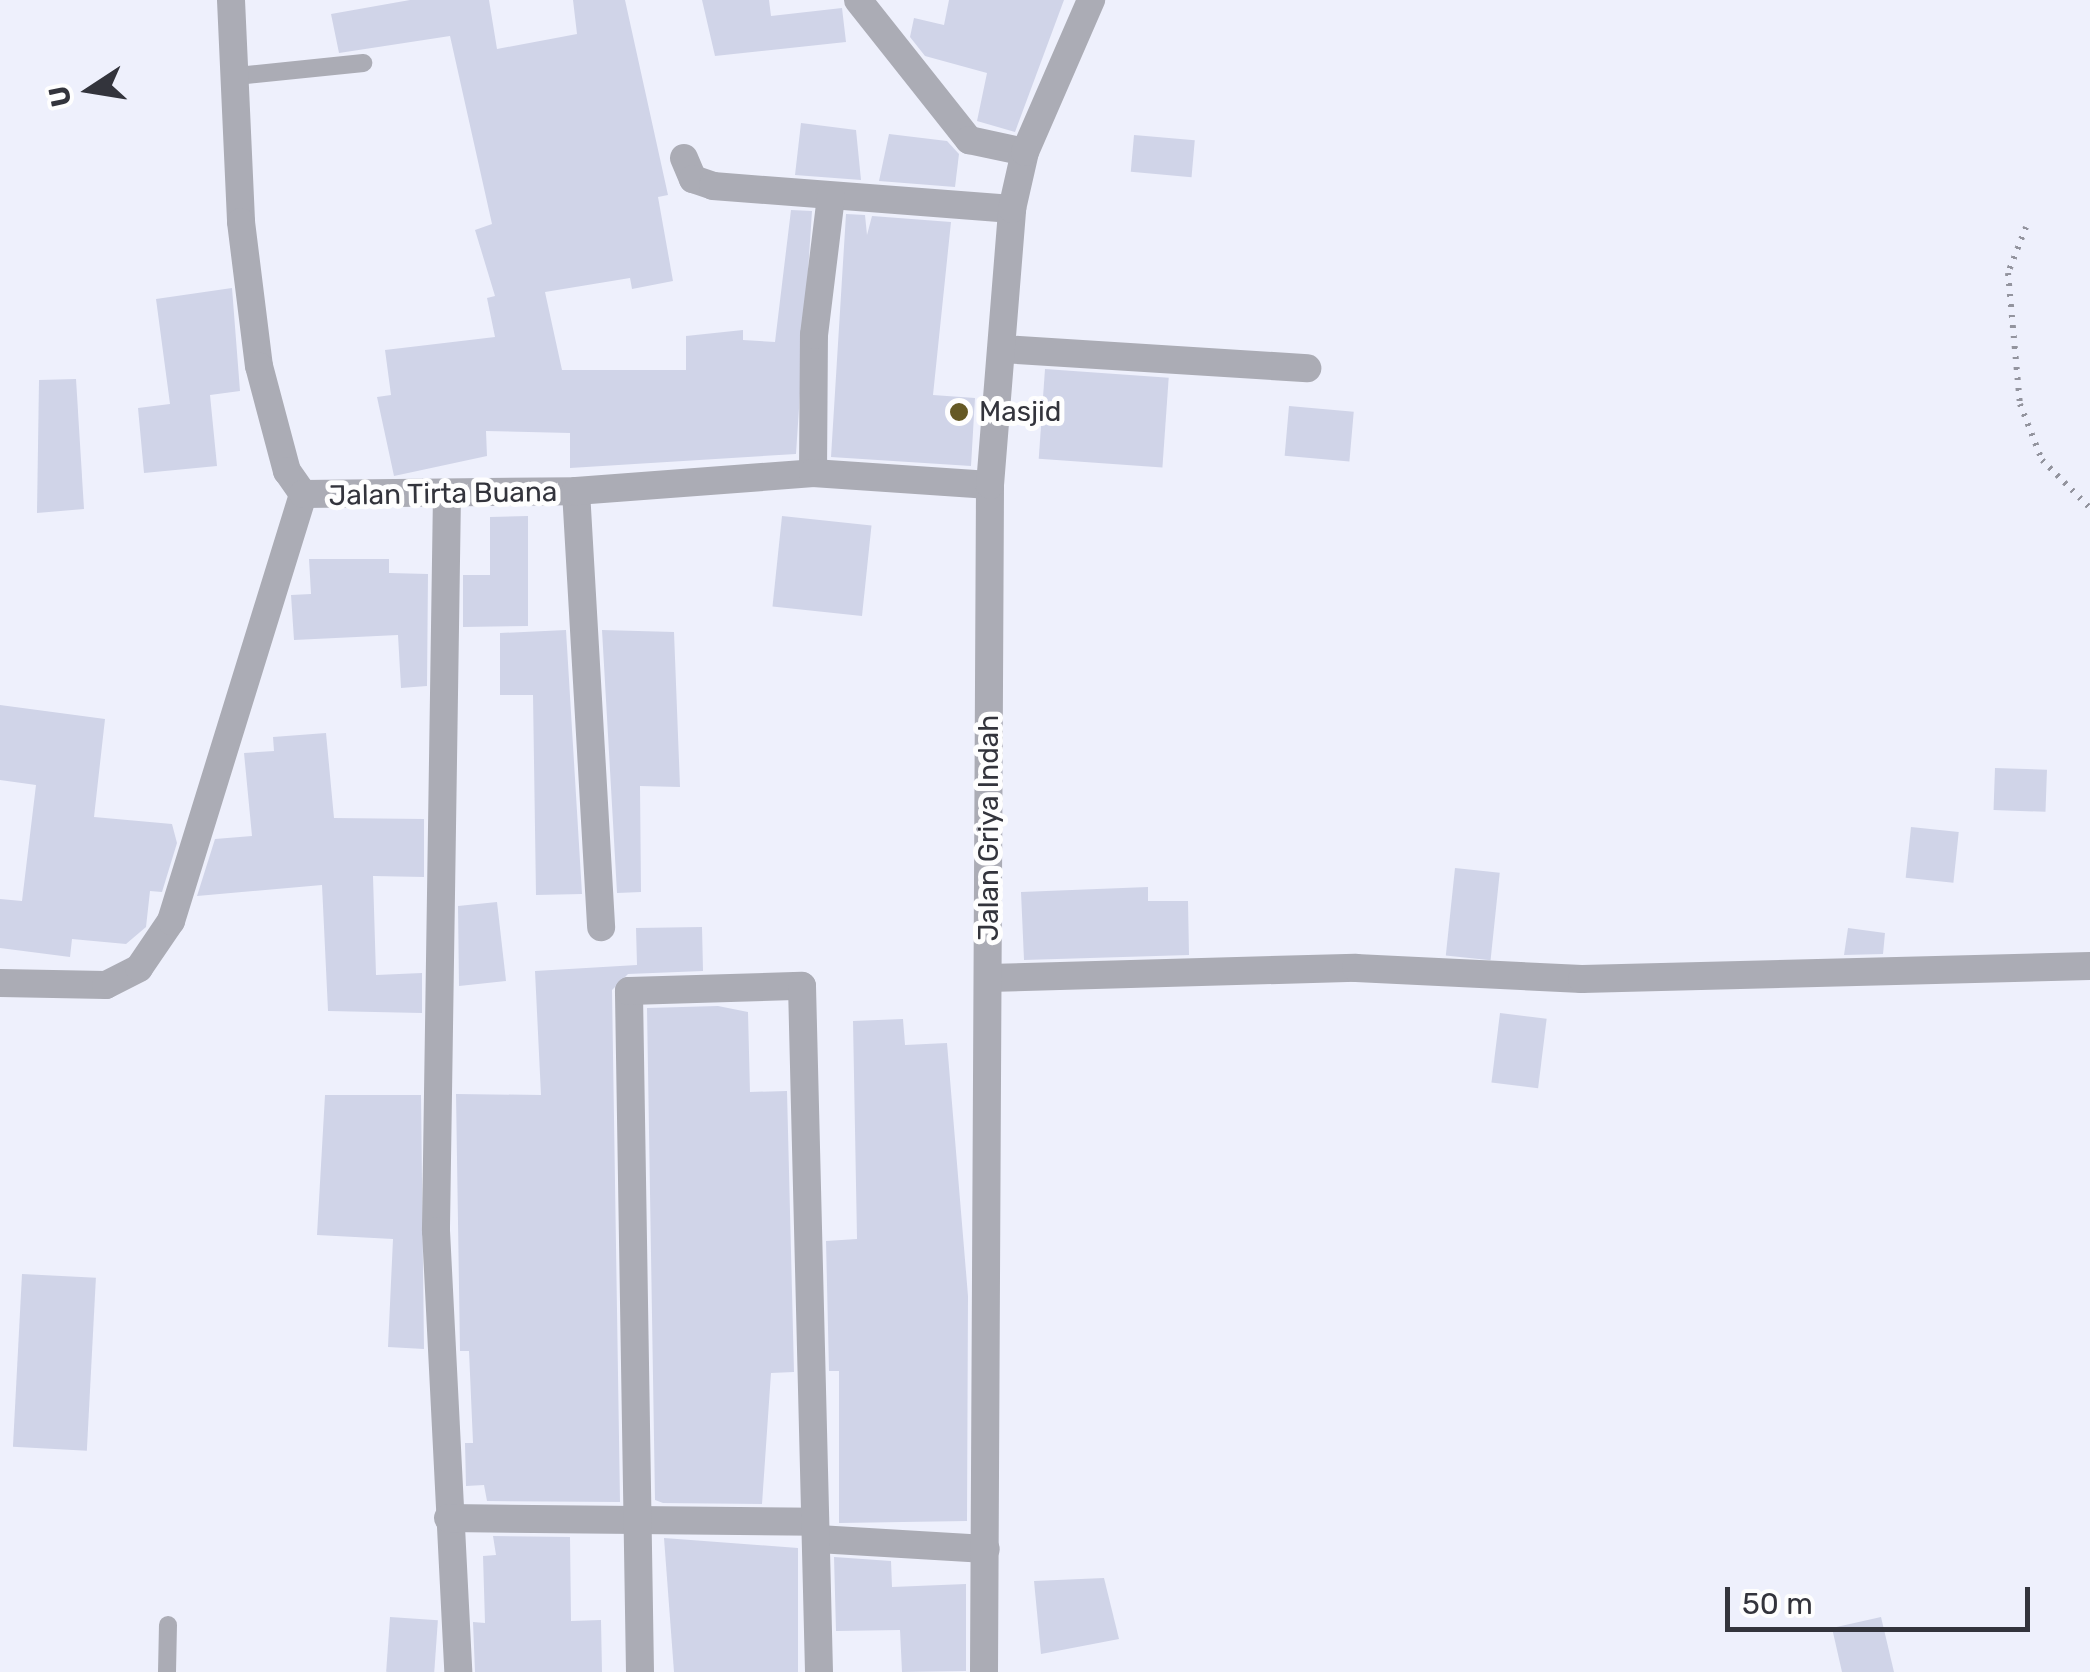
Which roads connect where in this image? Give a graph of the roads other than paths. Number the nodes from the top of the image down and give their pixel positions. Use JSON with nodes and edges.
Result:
{"nodes":[{"id":1,"x":231,"y":0,"type":"edge"},
{"id":2,"x":858,"y":0,"type":"edge"},
{"id":3,"x":1091,"y":0,"type":"edge"},
{"id":4,"x":363,"y":63,"type":"dead end"},
{"id":5,"x":238,"y":76,"type":"junction"},
{"id":6,"x":1025,"y":152,"type":"junction"},
{"id":7,"x":684,"y":158,"type":"dead end"},
{"id":8,"x":831,"y":196,"type":"junction"},
{"id":9,"x":1012,"y":209,"type":"junction"},
{"id":10,"x":1002,"y":349,"type":"junction"},
{"id":11,"x":1307,"y":368,"type":"dead end"},
{"id":12,"x":813,"y":473,"type":"junction"},
{"id":13,"x":990,"y":485,"type":"junction"},
{"id":14,"x":576,"y":491,"type":"junction"},
{"id":15,"x":303,"y":494,"type":"junction"},
{"id":16,"x":447,"y":494,"type":"junction"},
{"id":17,"x":601,"y":928,"type":"dead end"},
{"id":18,"x":2090,"y":966,"type":"edge"},
{"id":19,"x":988,"y":978,"type":"junction"},
{"id":20,"x":0,"y":983,"type":"edge"},
{"id":21,"x":448,"y":1518,"type":"junction"},
{"id":22,"x":635,"y":1524,"type":"junction"},
{"id":23,"x":817,"y":1531,"type":"junction"},
{"id":24,"x":986,"y":1549,"type":"junction"},
{"id":25,"x":168,"y":1625,"type":"dead end"},
{"id":26,"x":167,"y":1672,"type":"edge"},
{"id":27,"x":458,"y":1672,"type":"edge"},
{"id":28,"x":640,"y":1672,"type":"edge"},
{"id":29,"x":819,"y":1672,"type":"edge"},
{"id":30,"x":984,"y":1672,"type":"edge"}],
"edges":[{"from":1,"to":5,"type":"street"},
{"from":2,"to":6,"type":"street"},
{"from":3,"to":6,"type":"street","name":"Jalan Griya Indah"},
{"from":4,"to":5,"type":"lane"},
{"from":5,"to":15,"type":"street"},
{"from":6,"to":9,"type":"street","name":"Jalan Griya Indah"},
{"from":7,"to":8,"type":"street"},
{"from":8,"to":9,"type":"street"},
{"from":8,"to":12,"type":"street"},
{"from":9,"to":10,"type":"street","name":"Jalan Griya Indah"},
{"from":10,"to":11,"type":"street"},
{"from":10,"to":13,"type":"street","name":"Jalan Griya Indah"},
{"from":12,"to":13,"type":"street","name":"Jalan Tirta Buana"},
{"from":12,"to":14,"type":"street","name":"Jalan Tirta Buana"},
{"from":13,"to":19,"type":"street","name":"Jalan Griya Indah"},
{"from":14,"to":16,"type":"street","name":"Jalan Tirta Buana"},
{"from":14,"to":17,"type":"street"},
{"from":15,"to":16,"type":"street","name":"Jalan Tirta Buana"},
{"from":15,"to":20,"type":"street","name":"Jalan Tirta Buana"},
{"from":16,"to":21,"type":"street"},
{"from":18,"to":19,"type":"street"},
{"from":19,"to":24,"type":"street","name":"Jalan Griya Indah"},
{"from":21,"to":22,"type":"street"},
{"from":21,"to":27,"type":"street"},
{"from":22,"to":23,"type":"street"},
{"from":22,"to":23,"type":"street"},
{"from":22,"to":28,"type":"street"},
{"from":23,"to":24,"type":"street"},
{"from":23,"to":29,"type":"street"},
{"from":24,"to":30,"type":"street","name":"Jalan Griya Indah"},
{"from":25,"to":26,"type":"lane"}]}
